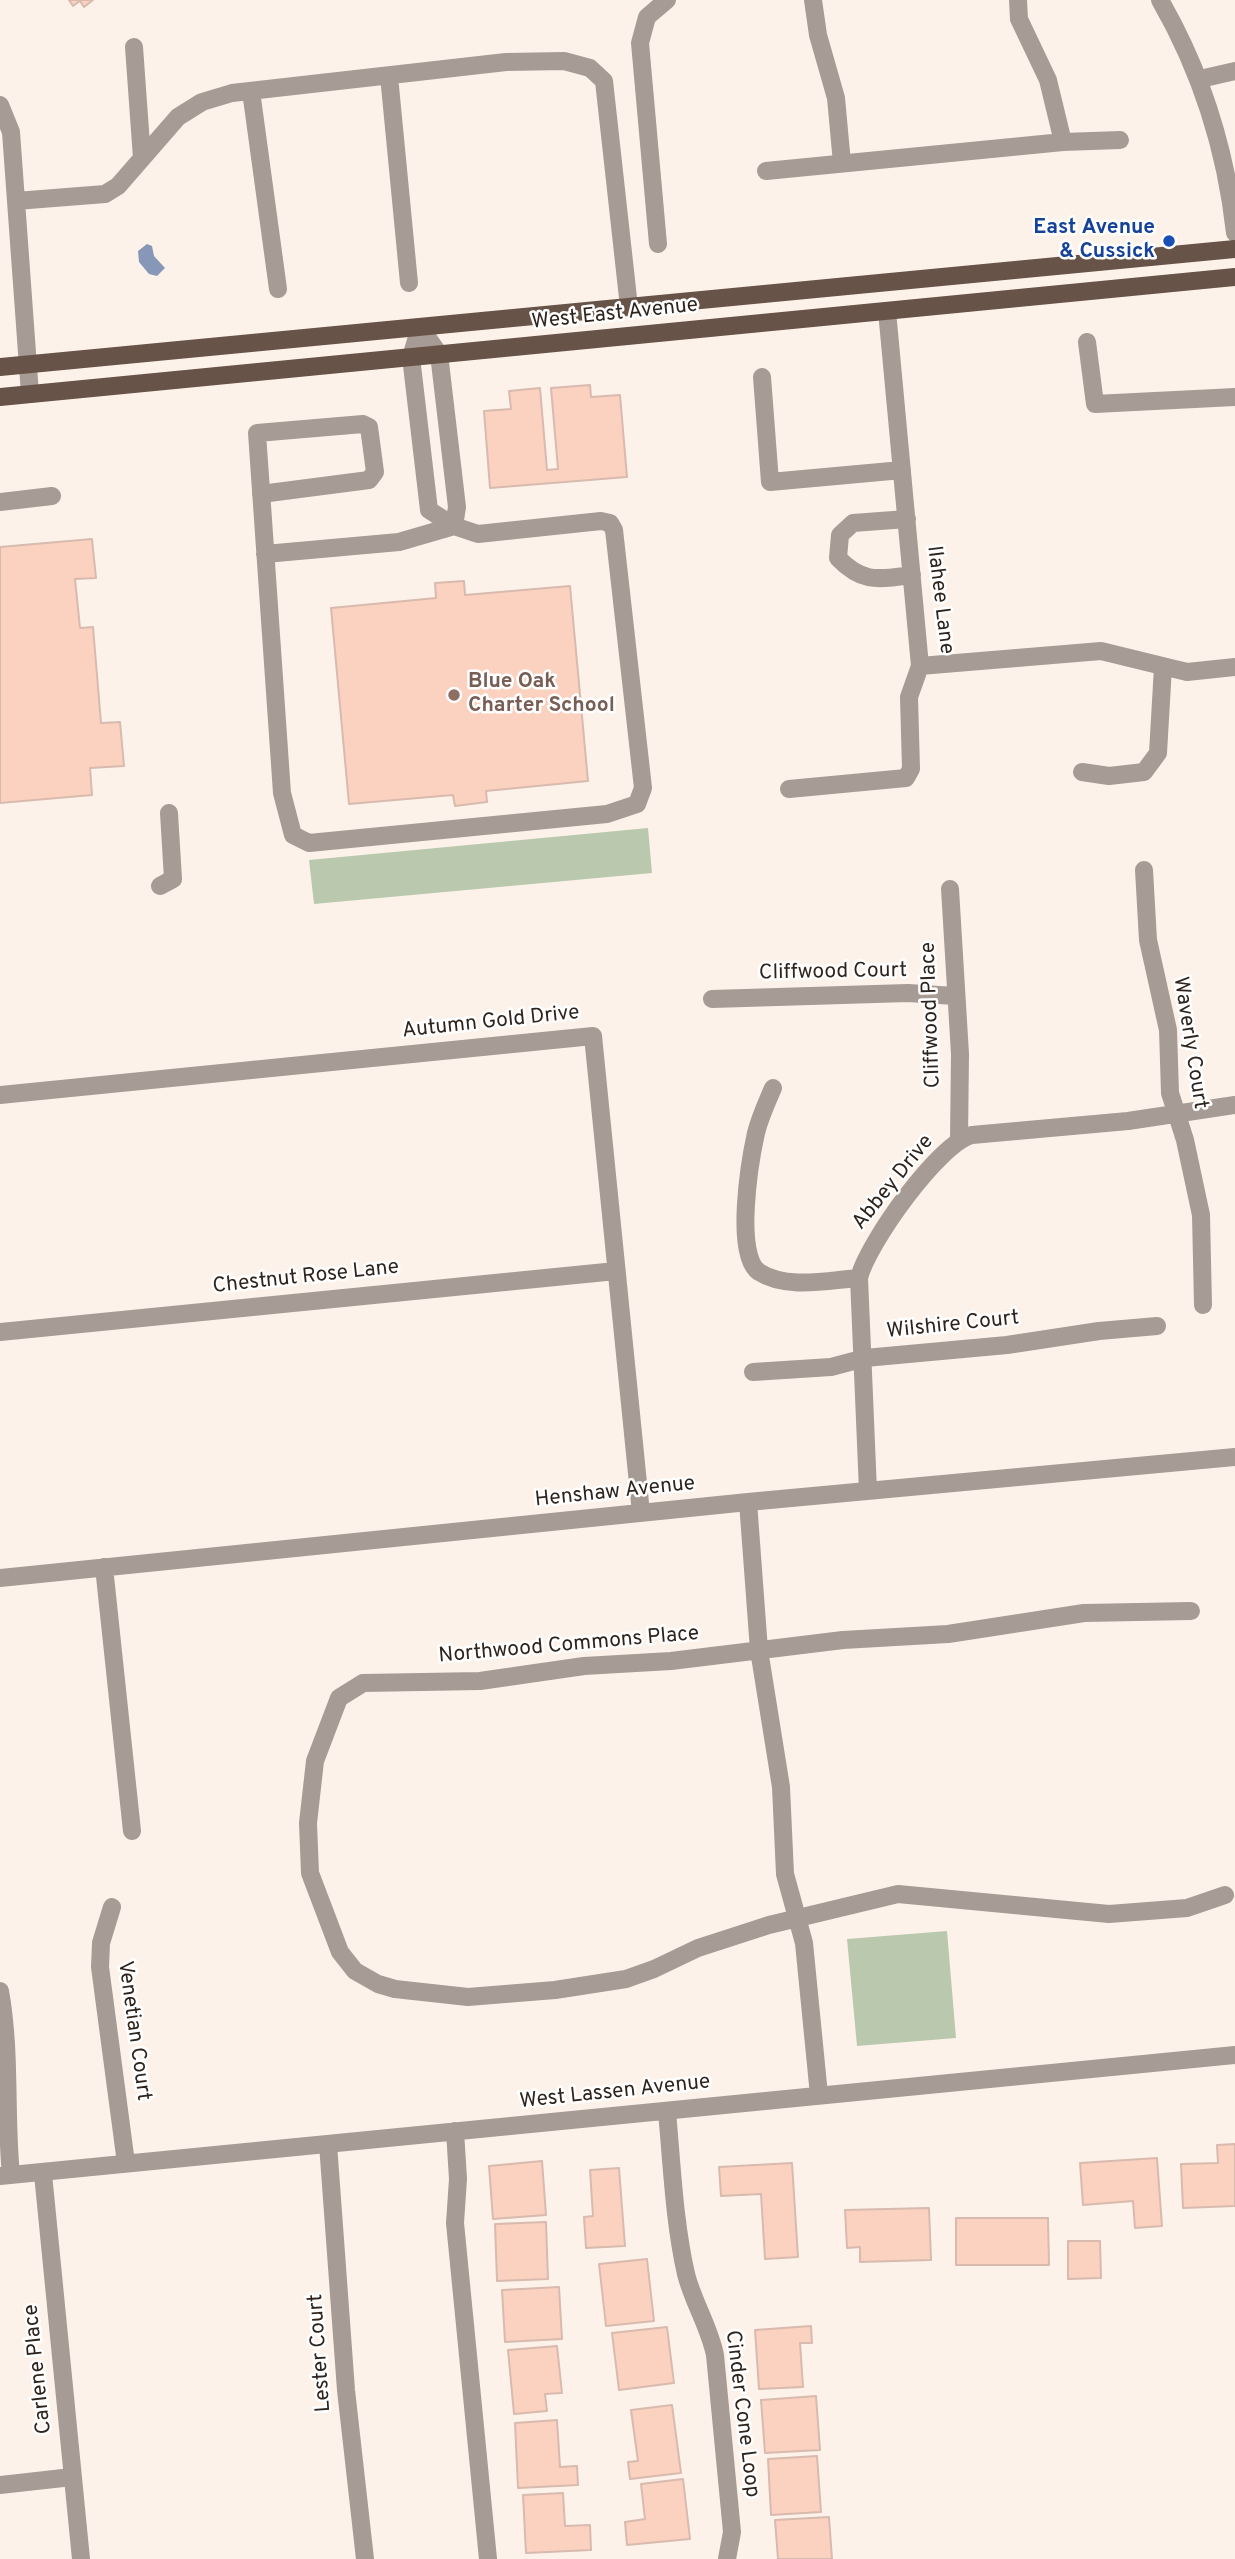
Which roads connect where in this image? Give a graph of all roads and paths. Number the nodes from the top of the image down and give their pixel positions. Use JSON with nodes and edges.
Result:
{"nodes":[{"id":1,"x":667,"y":0,"type":"edge"},
{"id":2,"x":813,"y":0,"type":"edge"},
{"id":3,"x":1018,"y":0,"type":"edge"},
{"id":4,"x":1160,"y":0,"type":"edge"},
{"id":5,"x":134,"y":47,"type":"dead end"},
{"id":6,"x":1235,"y":71,"type":"edge"},
{"id":7,"x":389,"y":76,"type":"junction"},
{"id":8,"x":1200,"y":79,"type":"junction"},
{"id":9,"x":251,"y":91,"type":"junction"},
{"id":10,"x":0,"y":105,"type":"edge"},
{"id":11,"x":1120,"y":141,"type":"dead end"},
{"id":12,"x":1063,"y":142,"type":"junction"},
{"id":13,"x":142,"y":158,"type":"junction"},
{"id":14,"x":842,"y":163,"type":"junction"},
{"id":15,"x":766,"y":171,"type":"dead end"},
{"id":16,"x":16,"y":201,"type":"junction"},
{"id":17,"x":1235,"y":233,"type":"edge"},
{"id":18,"x":658,"y":244,"type":"dead end"},
{"id":19,"x":1235,"y":249,"type":"edge"},
{"id":20,"x":1235,"y":277,"type":"edge"},
{"id":21,"x":410,"y":283,"type":"dead end"},
{"id":22,"x":278,"y":289,"type":"dead end"},
{"id":23,"x":629,"y":307,"type":"junction"},
{"id":24,"x":887,"y":311,"type":"junction"},
{"id":25,"x":421,"y":327,"type":"junction"},
{"id":26,"x":1087,"y":342,"type":"dead end"},
{"id":27,"x":439,"y":354,"type":"junction"},
{"id":28,"x":411,"y":357,"type":"junction"},
{"id":29,"x":28,"y":365,"type":"junction"},
{"id":30,"x":0,"y":368,"type":"edge"},
{"id":31,"x":762,"y":377,"type":"dead end"},
{"id":32,"x":30,"y":394,"type":"junction"},
{"id":33,"x":0,"y":397,"type":"edge"},
{"id":34,"x":1235,"y":397,"type":"edge"},
{"id":35,"x":902,"y":470,"type":"junction"},
{"id":36,"x":261,"y":494,"type":"junction"},
{"id":37,"x":51,"y":496,"type":"dead end"},
{"id":38,"x":0,"y":502,"type":"edge"},
{"id":39,"x":907,"y":519,"type":"junction"},
{"id":40,"x":454,"y":526,"type":"junction"},
{"id":41,"x":265,"y":554,"type":"junction"},
{"id":42,"x":912,"y":575,"type":"junction"},
{"id":43,"x":920,"y":666,"type":"junction"},
{"id":44,"x":1163,"y":667,"type":"junction"},
{"id":45,"x":1235,"y":667,"type":"edge"},
{"id":46,"x":1082,"y":772,"type":"dead end"},
{"id":47,"x":789,"y":789,"type":"dead end"},
{"id":48,"x":169,"y":813,"type":"dead end"},
{"id":49,"x":1144,"y":870,"type":"dead end"},
{"id":50,"x":160,"y":886,"type":"dead end"},
{"id":51,"x":950,"y":889,"type":"dead end"},
{"id":52,"x":955,"y":996,"type":"junction"},
{"id":53,"x":712,"y":999,"type":"dead end"},
{"id":54,"x":773,"y":1088,"type":"dead end"},
{"id":55,"x":0,"y":1095,"type":"edge"},
{"id":56,"x":1235,"y":1105,"type":"edge"},
{"id":57,"x":1178,"y":1115,"type":"junction"},
{"id":58,"x":959,"y":1140,"type":"junction"},
{"id":59,"x":616,"y":1270,"type":"junction"},
{"id":60,"x":859,"y":1278,"type":"junction"},
{"id":61,"x":1203,"y":1305,"type":"dead end"},
{"id":62,"x":1157,"y":1326,"type":"dead end"},
{"id":63,"x":0,"y":1332,"type":"edge"},
{"id":64,"x":865,"y":1358,"type":"junction"},
{"id":65,"x":753,"y":1372,"type":"dead end"},
{"id":66,"x":1235,"y":1457,"type":"edge"},
{"id":67,"x":868,"y":1491,"type":"junction"},
{"id":68,"x":748,"y":1502,"type":"junction"},
{"id":69,"x":641,"y":1513,"type":"junction"},
{"id":70,"x":104,"y":1567,"type":"junction"},
{"id":71,"x":0,"y":1578,"type":"edge"},
{"id":72,"x":1191,"y":1611,"type":"dead end"},
{"id":73,"x":759,"y":1650,"type":"junction"},
{"id":74,"x":132,"y":1831,"type":"dead end"},
{"id":75,"x":1225,"y":1895,"type":"dead end"},
{"id":76,"x":112,"y":1907,"type":"dead end"},
{"id":77,"x":797,"y":1917,"type":"junction"},
{"id":78,"x":0,"y":1991,"type":"edge"},
{"id":79,"x":1235,"y":2055,"type":"edge"},
{"id":80,"x":819,"y":2095,"type":"junction"},
{"id":81,"x":667,"y":2112,"type":"junction"},
{"id":82,"x":455,"y":2132,"type":"junction"},
{"id":83,"x":328,"y":2144,"type":"junction"},
{"id":84,"x":126,"y":2163,"type":"junction"},
{"id":85,"x":43,"y":2174,"type":"junction"},
{"id":86,"x":6,"y":2176,"type":"edge"},
{"id":87,"x":72,"y":2477,"type":"junction"},
{"id":88,"x":0,"y":2485,"type":"edge"},
{"id":89,"x":81,"y":2559,"type":"edge"},
{"id":90,"x":365,"y":2559,"type":"edge"},
{"id":91,"x":488,"y":2559,"type":"edge"},
{"id":92,"x":727,"y":2559,"type":"edge"}],
"edges":[{"from":1,"to":18,"type":"street"},
{"from":2,"to":14,"type":"street"},
{"from":3,"to":12,"type":"street"},
{"from":4,"to":8,"type":"street"},
{"from":5,"to":13,"type":"street"},
{"from":6,"to":8,"type":"street"},
{"from":7,"to":9,"type":"street"},
{"from":7,"to":21,"type":"street"},
{"from":7,"to":23,"type":"street"},
{"from":8,"to":17,"type":"street"},
{"from":9,"to":13,"type":"street"},
{"from":9,"to":22,"type":"street"},
{"from":10,"to":16,"type":"street"},
{"from":11,"to":12,"type":"street"},
{"from":12,"to":14,"type":"street"},
{"from":13,"to":16,"type":"street"},
{"from":14,"to":15,"type":"street"},
{"from":16,"to":29,"type":"street"},
{"from":19,"to":23,"type":"main road","name":"West East Avenue"},
{"from":20,"to":24,"type":"main road","name":"West East Avenue"},
{"from":23,"to":25,"type":"main road","name":"West East Avenue"},
{"from":24,"to":27,"type":"main road","name":"West East Avenue"},
{"from":24,"to":35,"type":"street","name":"Ilahee Lane"},
{"from":25,"to":27,"type":"street"},
{"from":25,"to":28,"type":"street"},
{"from":25,"to":29,"type":"main road","name":"West East Avenue"},
{"from":26,"to":34,"type":"street"},
{"from":27,"to":28,"type":"main road","name":"West East Avenue"},
{"from":27,"to":40,"type":"street"},
{"from":28,"to":32,"type":"main road","name":"West East Avenue"},
{"from":28,"to":40,"type":"street"},
{"from":29,"to":30,"type":"main road","name":"West East Avenue"},
{"from":29,"to":32,"type":"street"},
{"from":31,"to":35,"type":"street"},
{"from":32,"to":33,"type":"main road","name":"West East Avenue"},
{"from":35,"to":39,"type":"street","name":"Ilahee Lane"},
{"from":36,"to":36,"type":"street"},
{"from":36,"to":41,"type":"street"},
{"from":37,"to":38,"type":"street"},
{"from":39,"to":42,"type":"street","name":"Ilahee Lane"},
{"from":39,"to":42,"type":"street"},
{"from":40,"to":41,"type":"street"},
{"from":40,"to":41,"type":"street"},
{"from":42,"to":43,"type":"street","name":"Ilahee Lane"},
{"from":43,"to":44,"type":"street","name":"Ilahee Lane"},
{"from":43,"to":47,"type":"street"},
{"from":44,"to":45,"type":"street","name":"Ilahee Lane"},
{"from":44,"to":46,"type":"street"},
{"from":48,"to":50,"type":"street"},
{"from":49,"to":57,"type":"street","name":"Waverly Court"},
{"from":51,"to":52,"type":"street","name":"Cliffwood Place"},
{"from":52,"to":53,"type":"street","name":"Cliffwood Court"},
{"from":52,"to":58,"type":"street","name":"Cliffwood Place"},
{"from":54,"to":60,"type":"street"},
{"from":55,"to":59,"type":"street","name":"Autumn Gold Drive"},
{"from":56,"to":57,"type":"street","name":"Abbey Drive"},
{"from":57,"to":58,"type":"street","name":"Abbey Drive"},
{"from":57,"to":61,"type":"street","name":"Waverly Court"},
{"from":58,"to":60,"type":"street","name":"Abbey Drive"},
{"from":59,"to":63,"type":"street","name":"Chestnut Rose Lane"},
{"from":59,"to":69,"type":"street","name":"Autumn Gold Drive"},
{"from":60,"to":64,"type":"street","name":"Abbey Drive"},
{"from":62,"to":64,"type":"street","name":"Wilshire Court"},
{"from":64,"to":65,"type":"street","name":"Wilshire Court"},
{"from":64,"to":67,"type":"street","name":"Abbey Drive"},
{"from":66,"to":67,"type":"street","name":"Henshaw Avenue"},
{"from":67,"to":68,"type":"street","name":"Henshaw Avenue"},
{"from":68,"to":69,"type":"street","name":"Henshaw Avenue"},
{"from":68,"to":73,"type":"street"},
{"from":69,"to":70,"type":"street","name":"Henshaw Avenue"},
{"from":70,"to":71,"type":"street","name":"Henshaw Avenue"},
{"from":70,"to":74,"type":"street"},
{"from":72,"to":73,"type":"street","name":"Northwood Commons Place"},
{"from":73,"to":77,"type":"street"},
{"from":73,"to":77,"type":"street","name":"Northwood Commons Place"},
{"from":75,"to":77,"type":"street","name":"Northwood Commons Place"},
{"from":76,"to":84,"type":"street","name":"Venetian Court"},
{"from":77,"to":80,"type":"street"},
{"from":78,"to":86,"type":"street"},
{"from":79,"to":80,"type":"street","name":"West Lassen Avenue"},
{"from":80,"to":81,"type":"street","name":"West Lassen Avenue"},
{"from":81,"to":82,"type":"street","name":"West Lassen Avenue"},
{"from":81,"to":92,"type":"street","name":"Cinder Cone Loop"},
{"from":82,"to":83,"type":"street","name":"West Lassen Avenue"},
{"from":82,"to":91,"type":"street"},
{"from":83,"to":84,"type":"street","name":"West Lassen Avenue"},
{"from":83,"to":90,"type":"street","name":"Lester Court"},
{"from":84,"to":85,"type":"street","name":"West Lassen Avenue"},
{"from":85,"to":86,"type":"street","name":"West Lassen Avenue"},
{"from":85,"to":87,"type":"street","name":"Carlene Place"},
{"from":87,"to":88,"type":"street"},
{"from":87,"to":89,"type":"street","name":"Carlene Place"}]}
